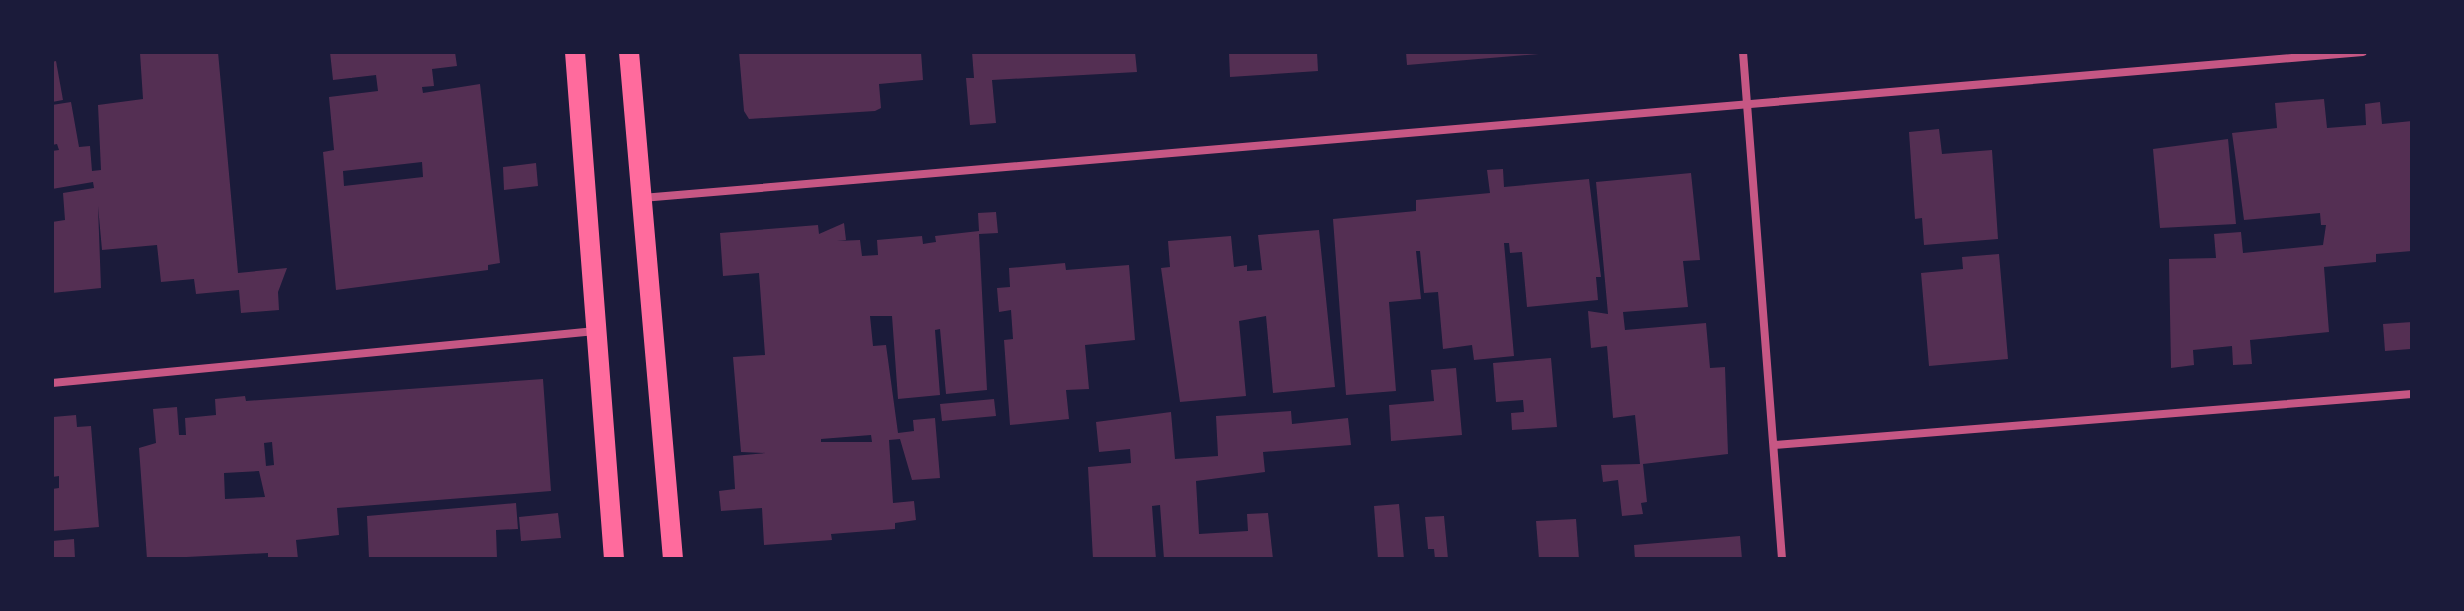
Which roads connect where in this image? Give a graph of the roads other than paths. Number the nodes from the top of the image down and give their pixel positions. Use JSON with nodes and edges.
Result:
{"nodes":[{"id":1,"x":575,"y":52,"type":"edge"},
{"id":2,"x":629,"y":52,"type":"edge"},
{"id":3,"x":1743,"y":52,"type":"edge"},
{"id":4,"x":2363,"y":52,"type":"edge"},
{"id":5,"x":1747,"y":101,"type":"junction"},
{"id":6,"x":640,"y":198,"type":"junction"},
{"id":7,"x":597,"y":331,"type":"junction"},
{"id":8,"x":52,"y":383,"type":"edge"},
{"id":9,"x":2412,"y":394,"type":"edge"},
{"id":10,"x":1775,"y":445,"type":"junction"},
{"id":11,"x":614,"y":559,"type":"edge"},
{"id":12,"x":673,"y":559,"type":"edge"},
{"id":13,"x":1782,"y":559,"type":"edge"}],
"edges":[{"from":1,"to":7,"type":"main road"},
{"from":2,"to":6,"type":"main road"},
{"from":3,"to":5,"type":"street"},
{"from":4,"to":5,"type":"street"},
{"from":5,"to":6,"type":"street"},
{"from":5,"to":10,"type":"street"},
{"from":6,"to":12,"type":"main road"},
{"from":7,"to":8,"type":"street"},
{"from":7,"to":11,"type":"main road"},
{"from":9,"to":10,"type":"street"},
{"from":10,"to":13,"type":"street"}]}
